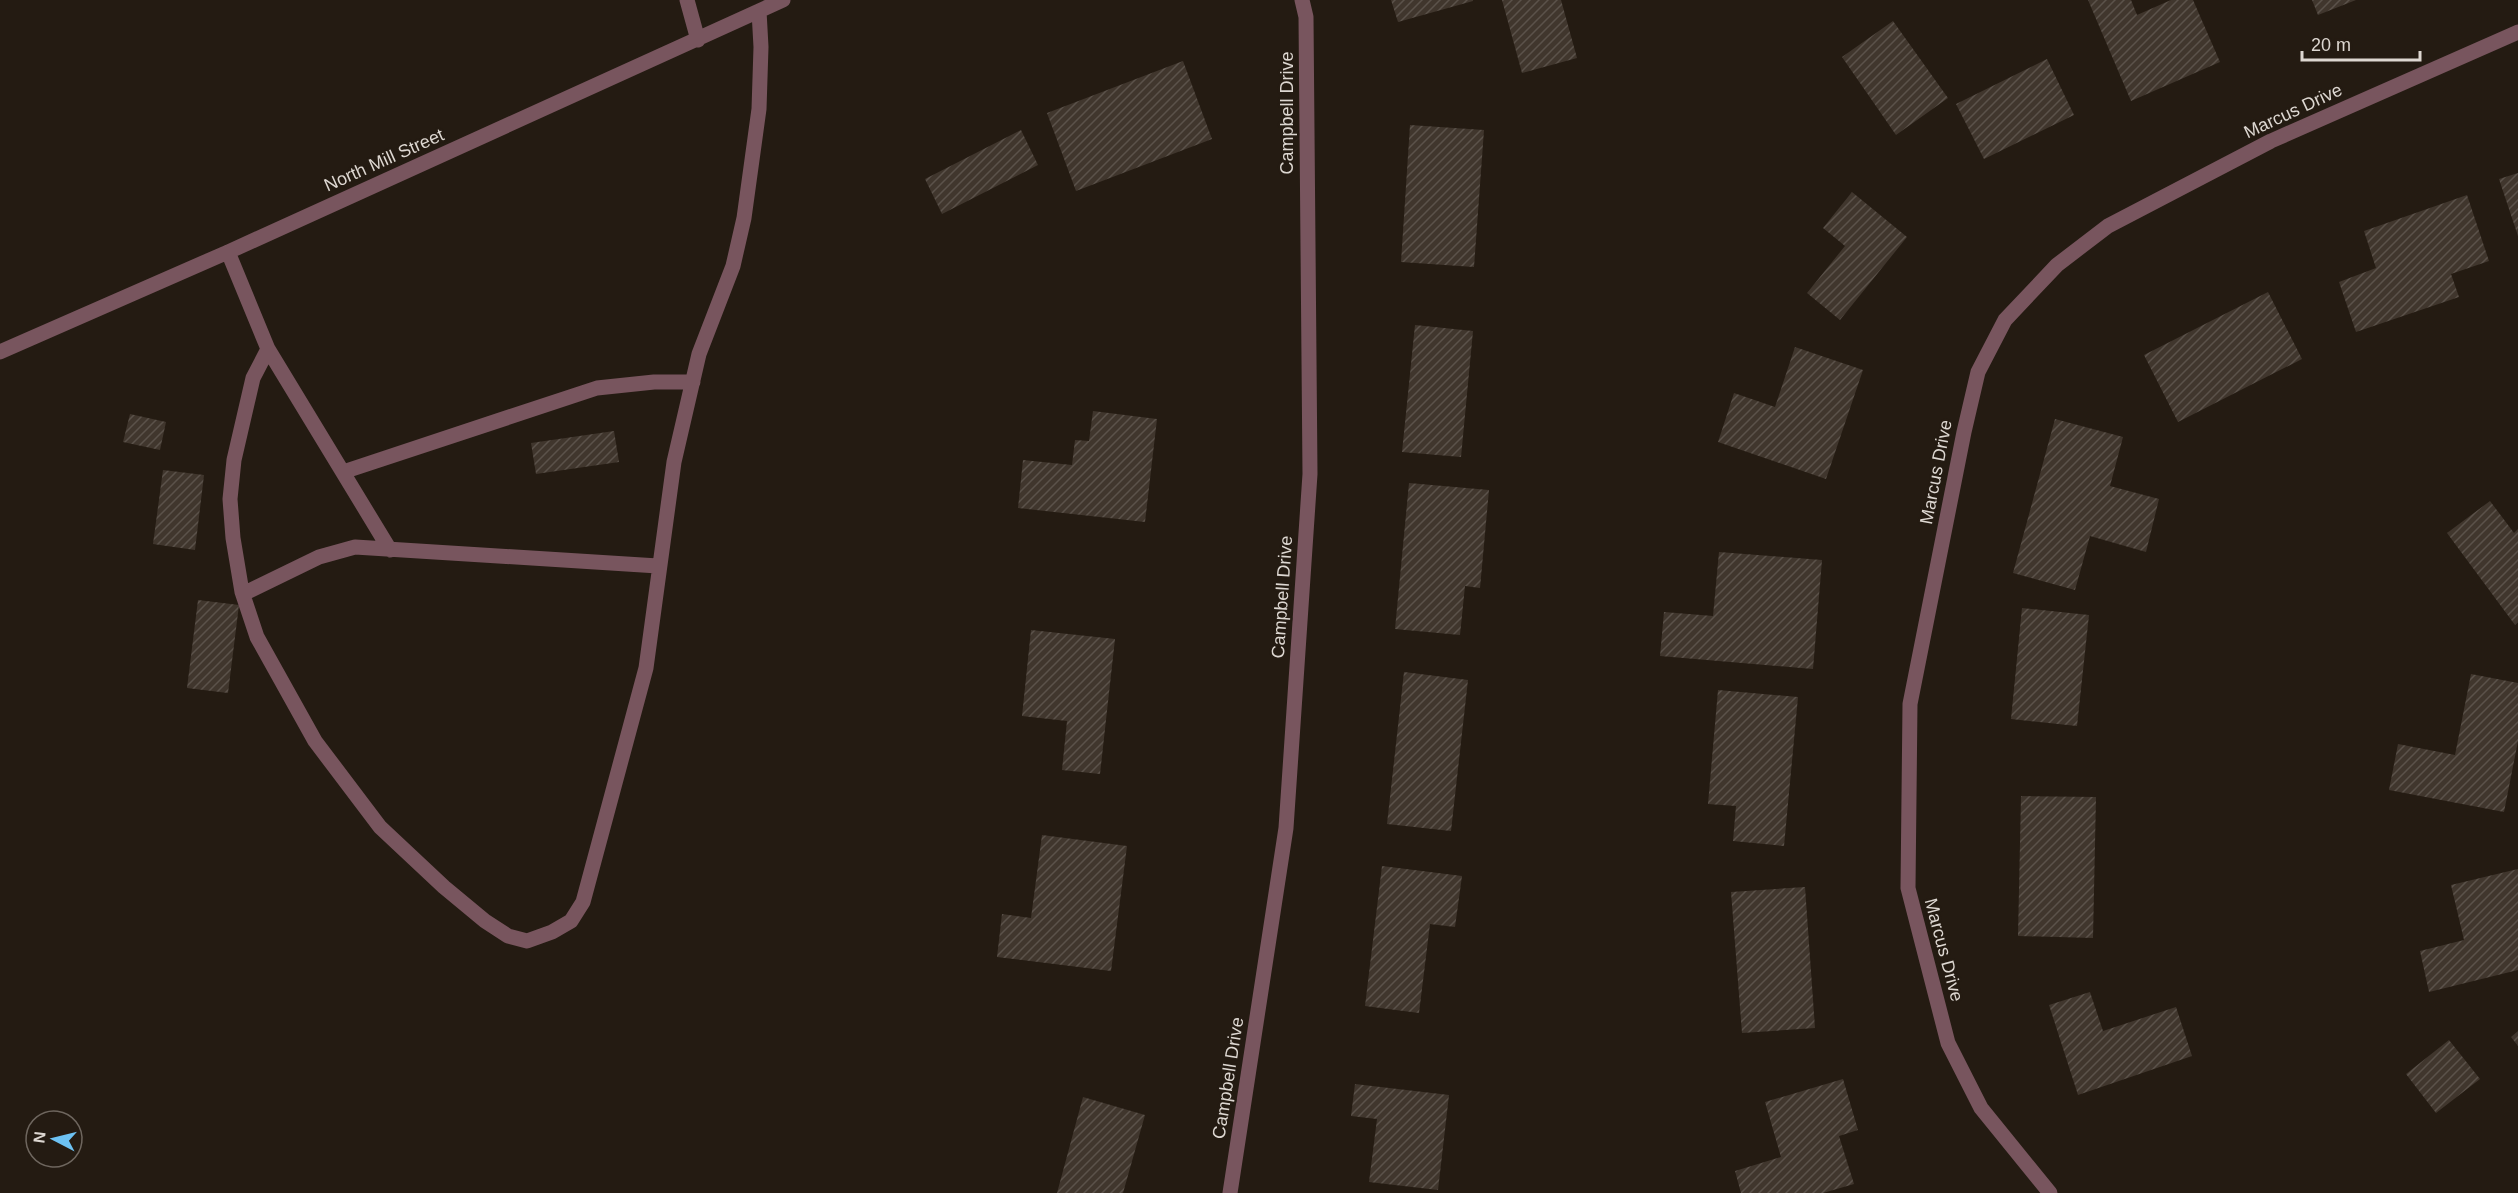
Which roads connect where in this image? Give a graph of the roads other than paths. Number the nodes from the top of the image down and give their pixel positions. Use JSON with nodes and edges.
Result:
{"nodes":[{"id":1,"x":687,"y":0,"type":"edge"},
{"id":2,"x":783,"y":0,"type":"edge"},
{"id":3,"x":1302,"y":0,"type":"edge"},
{"id":4,"x":759,"y":11,"type":"junction"},
{"id":5,"x":2518,"y":32,"type":"edge"},
{"id":6,"x":698,"y":40,"type":"junction"},
{"id":7,"x":228,"y":252,"type":"junction"},
{"id":8,"x":267,"y":350,"type":"junction"},
{"id":9,"x":0,"y":352,"type":"edge"},
{"id":10,"x":693,"y":382,"type":"junction"},
{"id":11,"x":343,"y":472,"type":"junction"},
{"id":12,"x":390,"y":550,"type":"junction"},
{"id":13,"x":658,"y":566,"type":"junction"},
{"id":14,"x":243,"y":594,"type":"junction"},
{"id":15,"x":1230,"y":1193,"type":"edge"},
{"id":16,"x":2050,"y":1193,"type":"edge"}],
"edges":[{"from":1,"to":6,"type":"street"},
{"from":2,"to":4,"type":"street","name":"North Mill Street"},
{"from":3,"to":15,"type":"street","name":"Campbell Drive"},
{"from":4,"to":6,"type":"street","name":"North Mill Street"},
{"from":4,"to":10,"type":"street"},
{"from":5,"to":16,"type":"street","name":"Marcus Drive"},
{"from":6,"to":7,"type":"street","name":"North Mill Street"},
{"from":7,"to":8,"type":"street"},
{"from":7,"to":9,"type":"street","name":"North Mill Street"},
{"from":8,"to":11,"type":"street"},
{"from":8,"to":14,"type":"street"},
{"from":10,"to":11,"type":"street"},
{"from":10,"to":13,"type":"street"},
{"from":11,"to":12,"type":"street"},
{"from":12,"to":13,"type":"street"},
{"from":12,"to":14,"type":"street"},
{"from":13,"to":14,"type":"street"}]}
